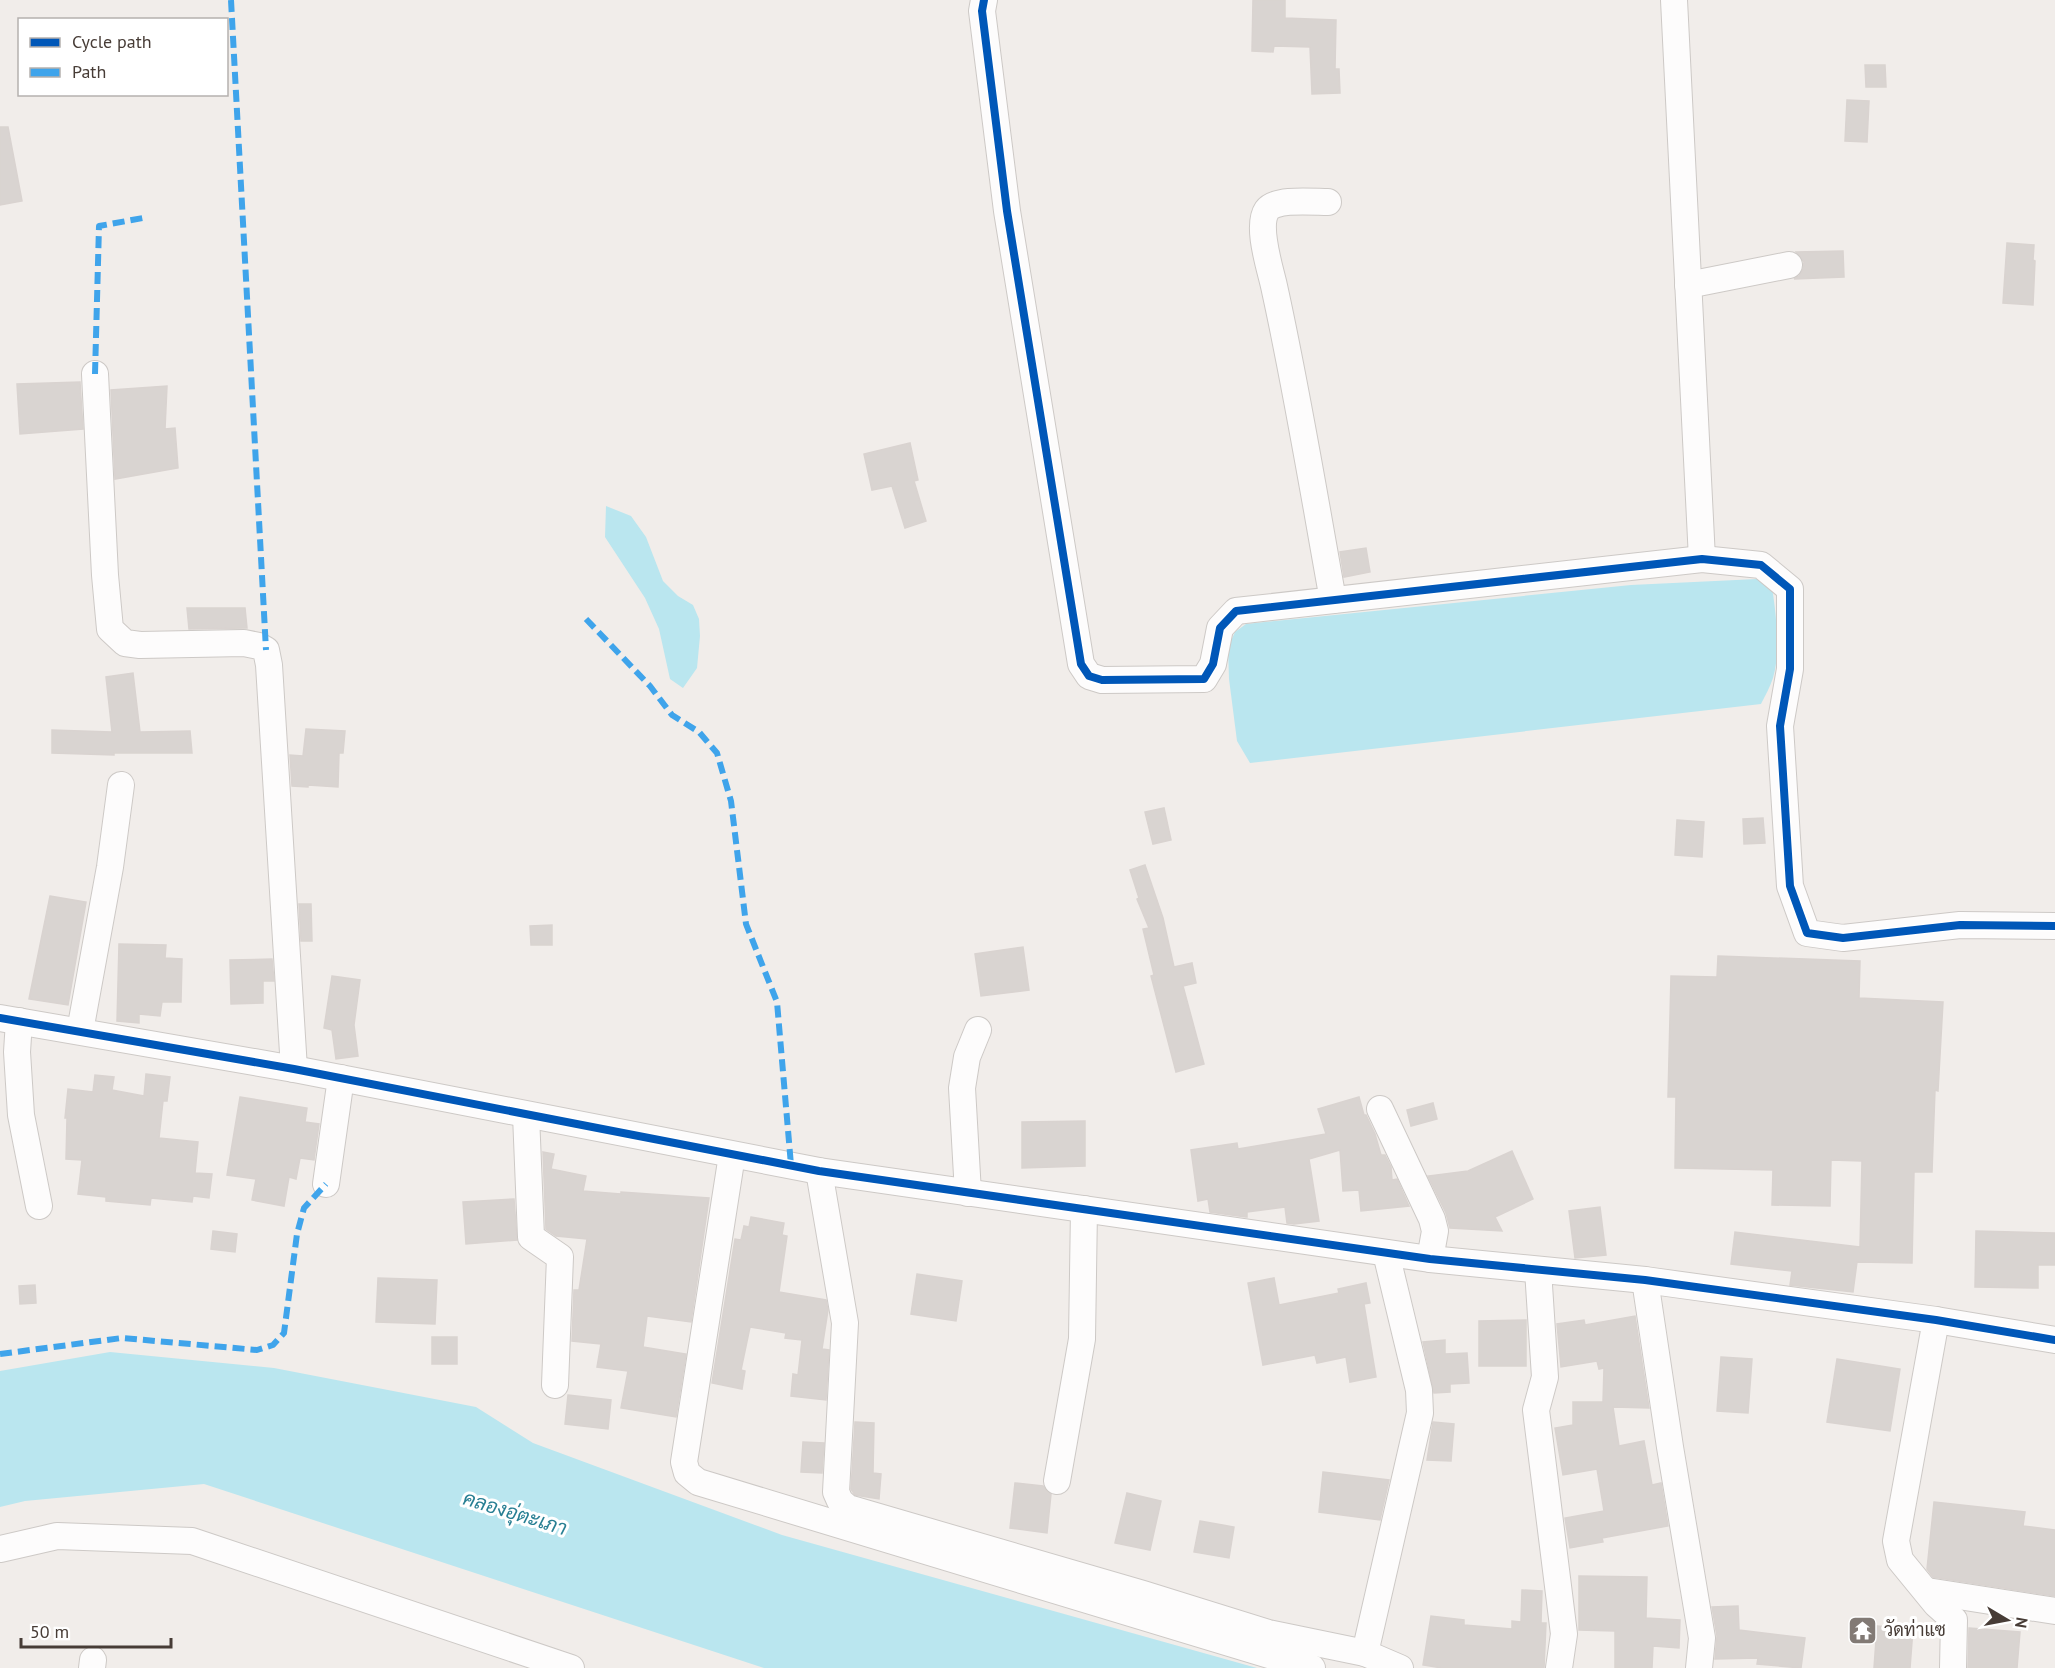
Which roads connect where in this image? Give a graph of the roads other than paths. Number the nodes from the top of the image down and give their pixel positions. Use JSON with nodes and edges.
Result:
{"nodes":[{"id":1,"x":984,"y":0,"type":"edge"},
{"id":2,"x":1674,"y":0,"type":"edge"},
{"id":3,"x":1329,"y":202,"type":"dead end"},
{"id":4,"x":1789,"y":265,"type":"dead end"},
{"id":5,"x":1688,"y":285,"type":"junction"},
{"id":6,"x":95,"y":374,"type":"dead end"},
{"id":7,"x":1702,"y":559,"type":"junction"},
{"id":8,"x":1333,"y":600,"type":"junction"},
{"id":9,"x":121,"y":785,"type":"dead end"},
{"id":10,"x":2055,"y":926,"type":"edge"},
{"id":11,"x":9,"y":1019,"type":"edge"},
{"id":12,"x":978,"y":1030,"type":"dead end"},
{"id":13,"x":80,"y":1031,"type":"junction"},
{"id":14,"x":294,"y":1069,"type":"junction"},
{"id":15,"x":340,"y":1078,"type":"junction"},
{"id":16,"x":1380,"y":1109,"type":"dead end"},
{"id":17,"x":526,"y":1115,"type":"junction"},
{"id":18,"x":732,"y":1155,"type":"junction"},
{"id":19,"x":819,"y":1171,"type":"junction"},
{"id":20,"x":326,"y":1184,"type":"dead end"},
{"id":21,"x":968,"y":1193,"type":"junction"},
{"id":22,"x":39,"y":1206,"type":"dead end"},
{"id":23,"x":1084,"y":1209,"type":"junction"},
{"id":24,"x":1386,"y":1253,"type":"junction"},
{"id":25,"x":1430,"y":1259,"type":"junction"},
{"id":26,"x":1538,"y":1270,"type":"junction"},
{"id":27,"x":1645,"y":1280,"type":"junction"},
{"id":28,"x":1936,"y":1320,"type":"junction"},
{"id":29,"x":2055,"y":1340,"type":"edge"},
{"id":30,"x":555,"y":1385,"type":"dead end"},
{"id":31,"x":1058,"y":1481,"type":"dead end"},
{"id":32,"x":0,"y":1549,"type":"edge"},
{"id":33,"x":1927,"y":1591,"type":"junction"},
{"id":34,"x":2055,"y":1611,"type":"edge"},
{"id":35,"x":1365,"y":1653,"type":"junction"},
{"id":36,"x":571,"y":1668,"type":"edge"},
{"id":37,"x":1312,"y":1668,"type":"edge"},
{"id":38,"x":1400,"y":1668,"type":"edge"},
{"id":39,"x":1558,"y":1668,"type":"edge"},
{"id":40,"x":1699,"y":1668,"type":"edge"},
{"id":41,"x":1953,"y":1668,"type":"edge"}],
"edges":[{"from":1,"to":8,"type":"street"},
{"from":2,"to":5,"type":"street"},
{"from":3,"to":8,"type":"street"},
{"from":4,"to":5,"type":"street"},
{"from":5,"to":7,"type":"street"},
{"from":6,"to":14,"type":"street"},
{"from":7,"to":8,"type":"street"},
{"from":7,"to":10,"type":"street"},
{"from":9,"to":13,"type":"street"},
{"from":11,"to":13,"type":"street"},
{"from":11,"to":22,"type":"street"},
{"from":12,"to":21,"type":"street"},
{"from":13,"to":14,"type":"street"},
{"from":14,"to":15,"type":"street"},
{"from":15,"to":17,"type":"street"},
{"from":15,"to":20,"type":"street"},
{"from":16,"to":25,"type":"street"},
{"from":17,"to":18,"type":"street"},
{"from":17,"to":30,"type":"street"},
{"from":18,"to":19,"type":"street"},
{"from":18,"to":37,"type":"street"},
{"from":19,"to":21,"type":"street"},
{"from":19,"to":35,"type":"street"},
{"from":21,"to":23,"type":"street"},
{"from":23,"to":24,"type":"street"},
{"from":23,"to":31,"type":"street"},
{"from":24,"to":25,"type":"street"},
{"from":24,"to":35,"type":"street"},
{"from":25,"to":26,"type":"street"},
{"from":26,"to":27,"type":"street"},
{"from":26,"to":39,"type":"street"},
{"from":27,"to":28,"type":"street"},
{"from":27,"to":40,"type":"street"},
{"from":28,"to":29,"type":"street"},
{"from":28,"to":33,"type":"street"},
{"from":32,"to":36,"type":"street"},
{"from":33,"to":34,"type":"street"},
{"from":33,"to":41,"type":"street"},
{"from":35,"to":38,"type":"street"}]}
